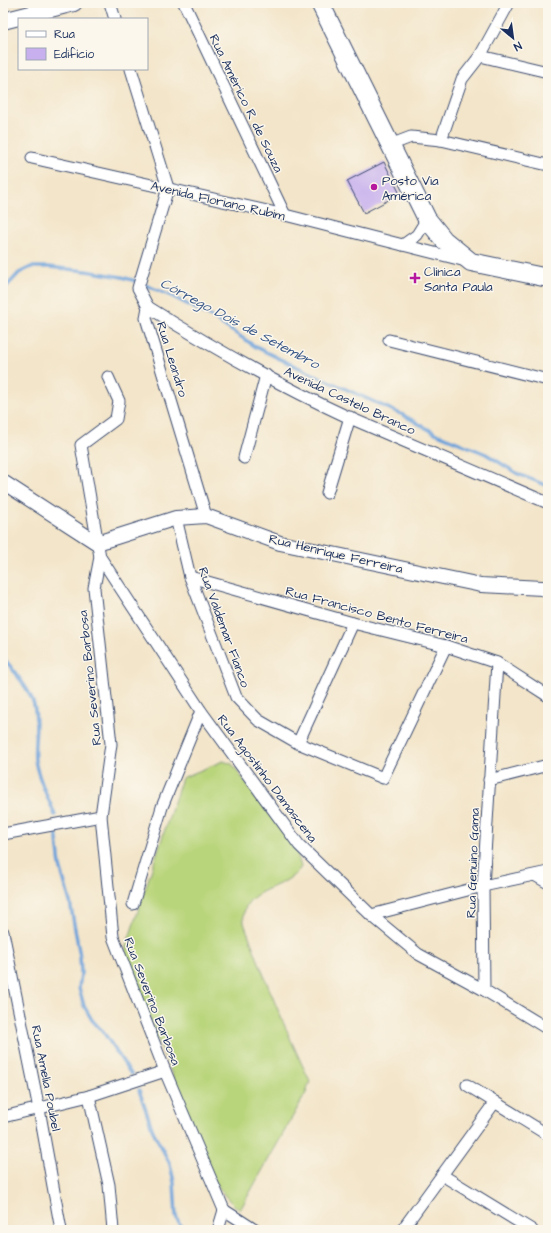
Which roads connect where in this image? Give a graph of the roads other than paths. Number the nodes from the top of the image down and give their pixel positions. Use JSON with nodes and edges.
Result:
{"nodes":[{"id":1,"x":74,"y":3,"type":"edge"},
{"id":2,"x":110,"y":3,"type":"edge"},
{"id":3,"x":184,"y":3,"type":"edge"},
{"id":4,"x":320,"y":3,"type":"edge"},
{"id":5,"x":509,"y":3,"type":"edge"},
{"id":6,"x":115,"y":18,"type":"edge"},
{"id":7,"x":3,"y":21,"type":"edge"},
{"id":8,"x":480,"y":56,"type":"junction"},
{"id":9,"x":131,"y":70,"type":"edge"},
{"id":10,"x":548,"y":72,"type":"edge"},
{"id":11,"x":441,"y":140,"type":"junction"},
{"id":12,"x":390,"y":145,"type":"junction"},
{"id":13,"x":32,"y":158,"type":"dead end"},
{"id":14,"x":548,"y":165,"type":"edge"},
{"id":15,"x":168,"y":188,"type":"junction"},
{"id":16,"x":285,"y":215,"type":"junction"},
{"id":17,"x":427,"y":219,"type":"junction"},
{"id":18,"x":403,"y":245,"type":"junction"},
{"id":19,"x":471,"y":262,"type":"junction"},
{"id":20,"x":548,"y":278,"type":"edge"},
{"id":21,"x":148,"y":307,"type":"junction"},
{"id":22,"x":389,"y":340,"type":"dead end"},
{"id":23,"x":266,"y":375,"type":"junction"},
{"id":24,"x":108,"y":377,"type":"dead end"},
{"id":25,"x":548,"y":380,"type":"edge"},
{"id":26,"x":350,"y":417,"type":"junction"},
{"id":27,"x":244,"y":458,"type":"dead end"},
{"id":28,"x":3,"y":482,"type":"edge"},
{"id":29,"x":327,"y":493,"type":"dead end"},
{"id":30,"x":548,"y":504,"type":"edge"},
{"id":31,"x":206,"y":516,"type":"junction"},
{"id":32,"x":176,"y":518,"type":"junction"},
{"id":33,"x":97,"y":542,"type":"junction"},
{"id":34,"x":100,"y":557,"type":"junction"},
{"id":35,"x":190,"y":577,"type":"junction"},
{"id":36,"x":548,"y":590,"type":"edge"},
{"id":37,"x":353,"y":623,"type":"junction"},
{"id":38,"x":446,"y":646,"type":"junction"},
{"id":39,"x":497,"y":663,"type":"junction"},
{"id":40,"x":548,"y":696,"type":"edge"},
{"id":41,"x":201,"y":711,"type":"junction"},
{"id":42,"x":298,"y":743,"type":"junction"},
{"id":43,"x":548,"y":765,"type":"edge"},
{"id":44,"x":489,"y":780,"type":"junction"},
{"id":45,"x":101,"y":816,"type":"junction"},
{"id":46,"x":3,"y":834,"type":"edge"},
{"id":47,"x":548,"y":872,"type":"edge"},
{"id":48,"x":536,"y":876,"type":"junction"},
{"id":49,"x":548,"y":883,"type":"edge"},
{"id":50,"x":482,"y":886,"type":"junction"},
{"id":51,"x":133,"y":904,"type":"dead end"},
{"id":52,"x":371,"y":915,"type":"junction"},
{"id":53,"x":3,"y":932,"type":"edge"},
{"id":54,"x":484,"y":990,"type":"junction"},
{"id":55,"x":548,"y":1029,"type":"edge"},
{"id":56,"x":165,"y":1071,"type":"junction"},
{"id":57,"x":467,"y":1085,"type":"dead end"},
{"id":58,"x":89,"y":1096,"type":"junction"},
{"id":59,"x":495,"y":1102,"type":"junction"},
{"id":60,"x":40,"y":1109,"type":"junction"},
{"id":61,"x":3,"y":1118,"type":"edge"},
{"id":62,"x":548,"y":1135,"type":"edge"},
{"id":63,"x":442,"y":1175,"type":"junction"},
{"id":64,"x":224,"y":1210,"type":"junction"},
{"id":65,"x":61,"y":1230,"type":"edge"},
{"id":66,"x":113,"y":1230,"type":"edge"},
{"id":67,"x":218,"y":1230,"type":"edge"},
{"id":68,"x":255,"y":1230,"type":"edge"},
{"id":69,"x":402,"y":1230,"type":"edge"},
{"id":70,"x":532,"y":1230,"type":"edge"}],
"edges":[{"from":1,"to":7,"type":"main road"},
{"from":2,"to":6,"type":"street"},
{"from":3,"to":16,"type":"street","name":"Rua Américo R de Souza"},
{"from":4,"to":12,"type":"main road"},
{"from":5,"to":8,"type":"street"},
{"from":8,"to":10,"type":"street"},
{"from":8,"to":11,"type":"street"},
{"from":9,"to":15,"type":"street"},
{"from":11,"to":12,"type":"street"},
{"from":11,"to":14,"type":"street"},
{"from":12,"to":17,"type":"main road"},
{"from":13,"to":15,"type":"street","name":"Avenida Floriano Rubim"},
{"from":15,"to":16,"type":"street","name":"Avenida Floriano Rubim"},
{"from":15,"to":21,"type":"street","name":"Rua Leandro"},
{"from":16,"to":18,"type":"street","name":"Avenida Floriano Rubim"},
{"from":17,"to":18,"type":"street"},
{"from":17,"to":19,"type":"main road"},
{"from":18,"to":19,"type":"street","name":"Avenida Floriano Rubim"},
{"from":19,"to":20,"type":"main road","name":"Avenida Floriano Rubim"},
{"from":21,"to":23,"type":"street","name":"Avenida Castelo Branco"},
{"from":21,"to":31,"type":"street","name":"Rua Leandro"},
{"from":22,"to":25,"type":"street"},
{"from":23,"to":26,"type":"street","name":"Avenida Castelo Branco"},
{"from":23,"to":27,"type":"street"},
{"from":24,"to":33,"type":"street","name":"Rua Agostinho Damascena"},
{"from":26,"to":29,"type":"street"},
{"from":26,"to":30,"type":"street","name":"Avenida Castelo Branco"},
{"from":28,"to":33,"type":"street"},
{"from":31,"to":32,"type":"street","name":"Rua Henrique Ferreira"},
{"from":31,"to":36,"type":"street","name":"Rua Henrique Ferreira"},
{"from":32,"to":33,"type":"street","name":"Rua Henrique Ferreira"},
{"from":32,"to":35,"type":"street","name":"Rua Valdemar Fianco"},
{"from":33,"to":34,"type":"street","name":"Rua Agostinho Damascena"},
{"from":34,"to":41,"type":"street","name":"Rua Agostinho Damascena"},
{"from":34,"to":45,"type":"street","name":"Rua Severino Barbosa"},
{"from":35,"to":37,"type":"street","name":"Rua Francisco Bento Ferreira"},
{"from":35,"to":42,"type":"street","name":"Rua Valdemar Fianco"},
{"from":37,"to":38,"type":"street","name":"Rua Francisco Bento Ferreira"},
{"from":37,"to":42,"type":"street"},
{"from":38,"to":39,"type":"street","name":"Rua Francisco Bento Ferreira"},
{"from":38,"to":42,"type":"street","name":"Rua Valdemar Fianco"},
{"from":39,"to":40,"type":"street","name":"Rua Francisco Bento Ferreira"},
{"from":39,"to":44,"type":"street","name":"Rua Genuino Gama"},
{"from":41,"to":51,"type":"street","name":"Rua Agostinho Damascena"},
{"from":41,"to":52,"type":"street","name":"Rua Agostinho Damascena"},
{"from":43,"to":44,"type":"street"},
{"from":44,"to":50,"type":"street","name":"Rua Genuino Gama"},
{"from":45,"to":46,"type":"street"},
{"from":45,"to":56,"type":"street","name":"Rua Severino Barbosa"},
{"from":47,"to":48,"type":"street"},
{"from":48,"to":49,"type":"street"},
{"from":48,"to":50,"type":"street"},
{"from":50,"to":52,"type":"street"},
{"from":50,"to":54,"type":"street","name":"Rua Genuino Gama"},
{"from":52,"to":54,"type":"street","name":"Rua Agostinho Damascena"},
{"from":53,"to":60,"type":"street","name":"Rua Amelia Poubel"},
{"from":54,"to":55,"type":"street"},
{"from":56,"to":58,"type":"street"},
{"from":56,"to":64,"type":"street","name":"Rua Severino Barbosa"},
{"from":57,"to":59,"type":"street"},
{"from":58,"to":60,"type":"street"},
{"from":58,"to":66,"type":"street"},
{"from":59,"to":62,"type":"street"},
{"from":59,"to":63,"type":"street"},
{"from":60,"to":61,"type":"street"},
{"from":60,"to":65,"type":"street","name":"Rua Amelia Poubel"},
{"from":63,"to":69,"type":"street"},
{"from":63,"to":70,"type":"street"},
{"from":64,"to":67,"type":"street"},
{"from":64,"to":68,"type":"street"}]}
